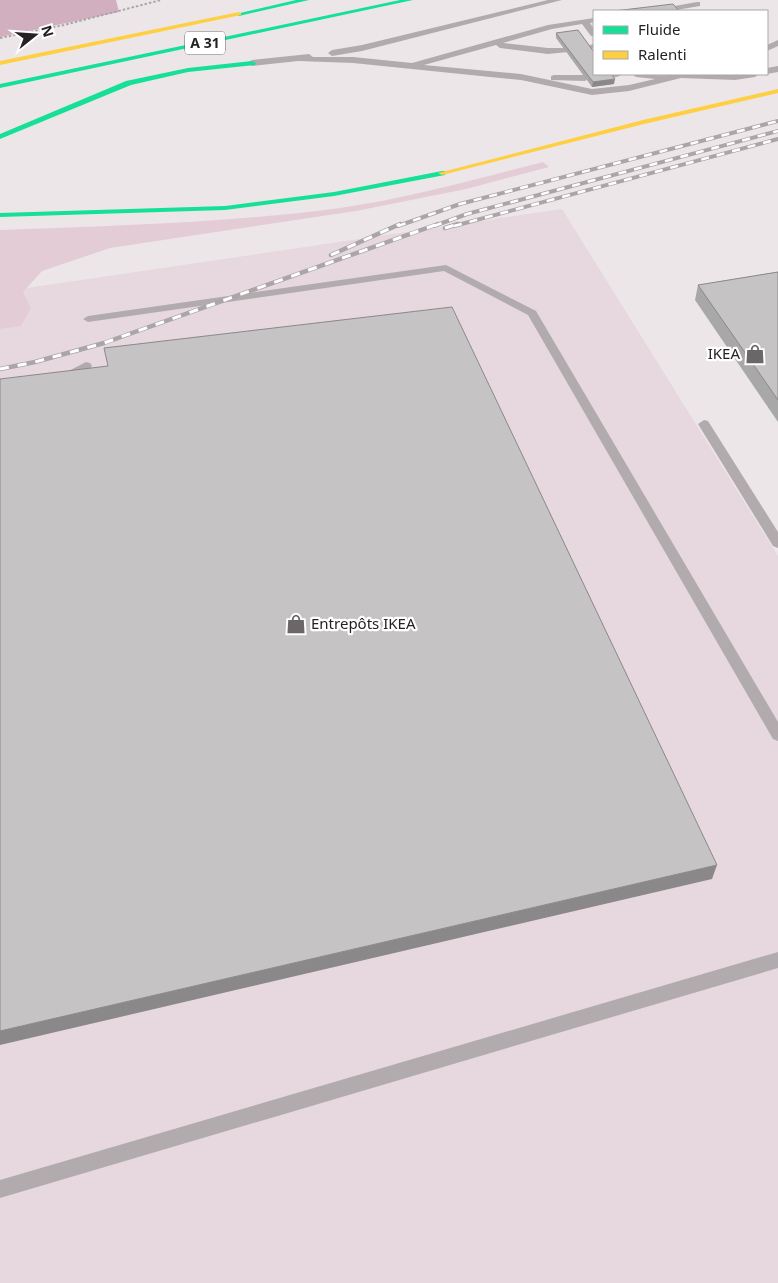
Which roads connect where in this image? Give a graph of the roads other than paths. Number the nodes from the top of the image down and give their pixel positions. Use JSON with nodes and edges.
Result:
{"nodes":[{"id":1,"x":306,"y":0,"type":"edge"},
{"id":2,"x":410,"y":0,"type":"edge"},
{"id":3,"x":558,"y":0,"type":"edge"},
{"id":4,"x":700,"y":2,"type":"edge"},
{"id":5,"x":663,"y":10,"type":"edge"},
{"id":6,"x":690,"y":10,"type":"edge"},
{"id":7,"x":166,"y":17,"type":"dead end"},
{"id":8,"x":593,"y":20,"type":"edge"},
{"id":9,"x":584,"y":21,"type":"junction"},
{"id":10,"x":593,"y":33,"type":"edge"},
{"id":11,"x":482,"y":46,"type":"junction"},
{"id":12,"x":71,"y":48,"type":"junction"},
{"id":13,"x":565,"y":50,"type":"edge"},
{"id":14,"x":301,"y":59,"type":"junction"},
{"id":15,"x":0,"y":63,"type":"edge"},
{"id":16,"x":252,"y":63,"type":"joint"},
{"id":17,"x":408,"y":66,"type":"junction"},
{"id":18,"x":644,"y":75,"type":"edge"},
{"id":19,"x":678,"y":75,"type":"edge"},
{"id":20,"x":700,"y":75,"type":"edge"},
{"id":21,"x":749,"y":75,"type":"edge"},
{"id":22,"x":521,"y":77,"type":"junction"},
{"id":23,"x":585,"y":78,"type":"edge"},
{"id":24,"x":668,"y":78,"type":"junction"},
{"id":25,"x":0,"y":86,"type":"edge"},
{"id":26,"x":778,"y":91,"type":"edge"},
{"id":27,"x":0,"y":137,"type":"edge"},
{"id":28,"x":0,"y":216,"type":"edge"},
{"id":29,"x":88,"y":320,"type":"dead end"},
{"id":30,"x":86,"y":366,"type":"dead end"},
{"id":31,"x":53,"y":381,"type":"edge"},
{"id":32,"x":704,"y":424,"type":"dead end"},
{"id":33,"x":778,"y":543,"type":"edge"},
{"id":34,"x":778,"y":735,"type":"edge"},
{"id":35,"x":778,"y":960,"type":"edge"},
{"id":36,"x":0,"y":1189,"type":"edge"}],
"edges":[{"from":1,"to":12,"type":"highway","number":"A 31"},
{"from":2,"to":25,"type":"highway","number":"A 31"},
{"from":3,"to":14,"type":"lane"},
{"from":4,"to":5,"type":"lane"},
{"from":4,"to":6,"type":"lane"},
{"from":7,"to":12,"type":"highway"},
{"from":8,"to":9,"type":"lane"},
{"from":9,"to":10,"type":"lane"},
{"from":9,"to":11,"type":"lane"},
{"from":11,"to":13,"type":"lane"},
{"from":11,"to":17,"type":"lane"},
{"from":12,"to":15,"type":"highway","number":"A 31"},
{"from":14,"to":16,"type":"lane"},
{"from":14,"to":17,"type":"lane"},
{"from":16,"to":27,"type":"highway"},
{"from":17,"to":22,"type":"lane"},
{"from":18,"to":24,"type":"lane"},
{"from":19,"to":24,"type":"lane"},
{"from":20,"to":21,"type":"lane"},
{"from":22,"to":23,"type":"lane"},
{"from":22,"to":24,"type":"lane"},
{"from":26,"to":28,"type":"highway"},
{"from":29,"to":34,"type":"lane"},
{"from":30,"to":31,"type":"lane"},
{"from":32,"to":33,"type":"lane"},
{"from":35,"to":36,"type":"lane"}]}
